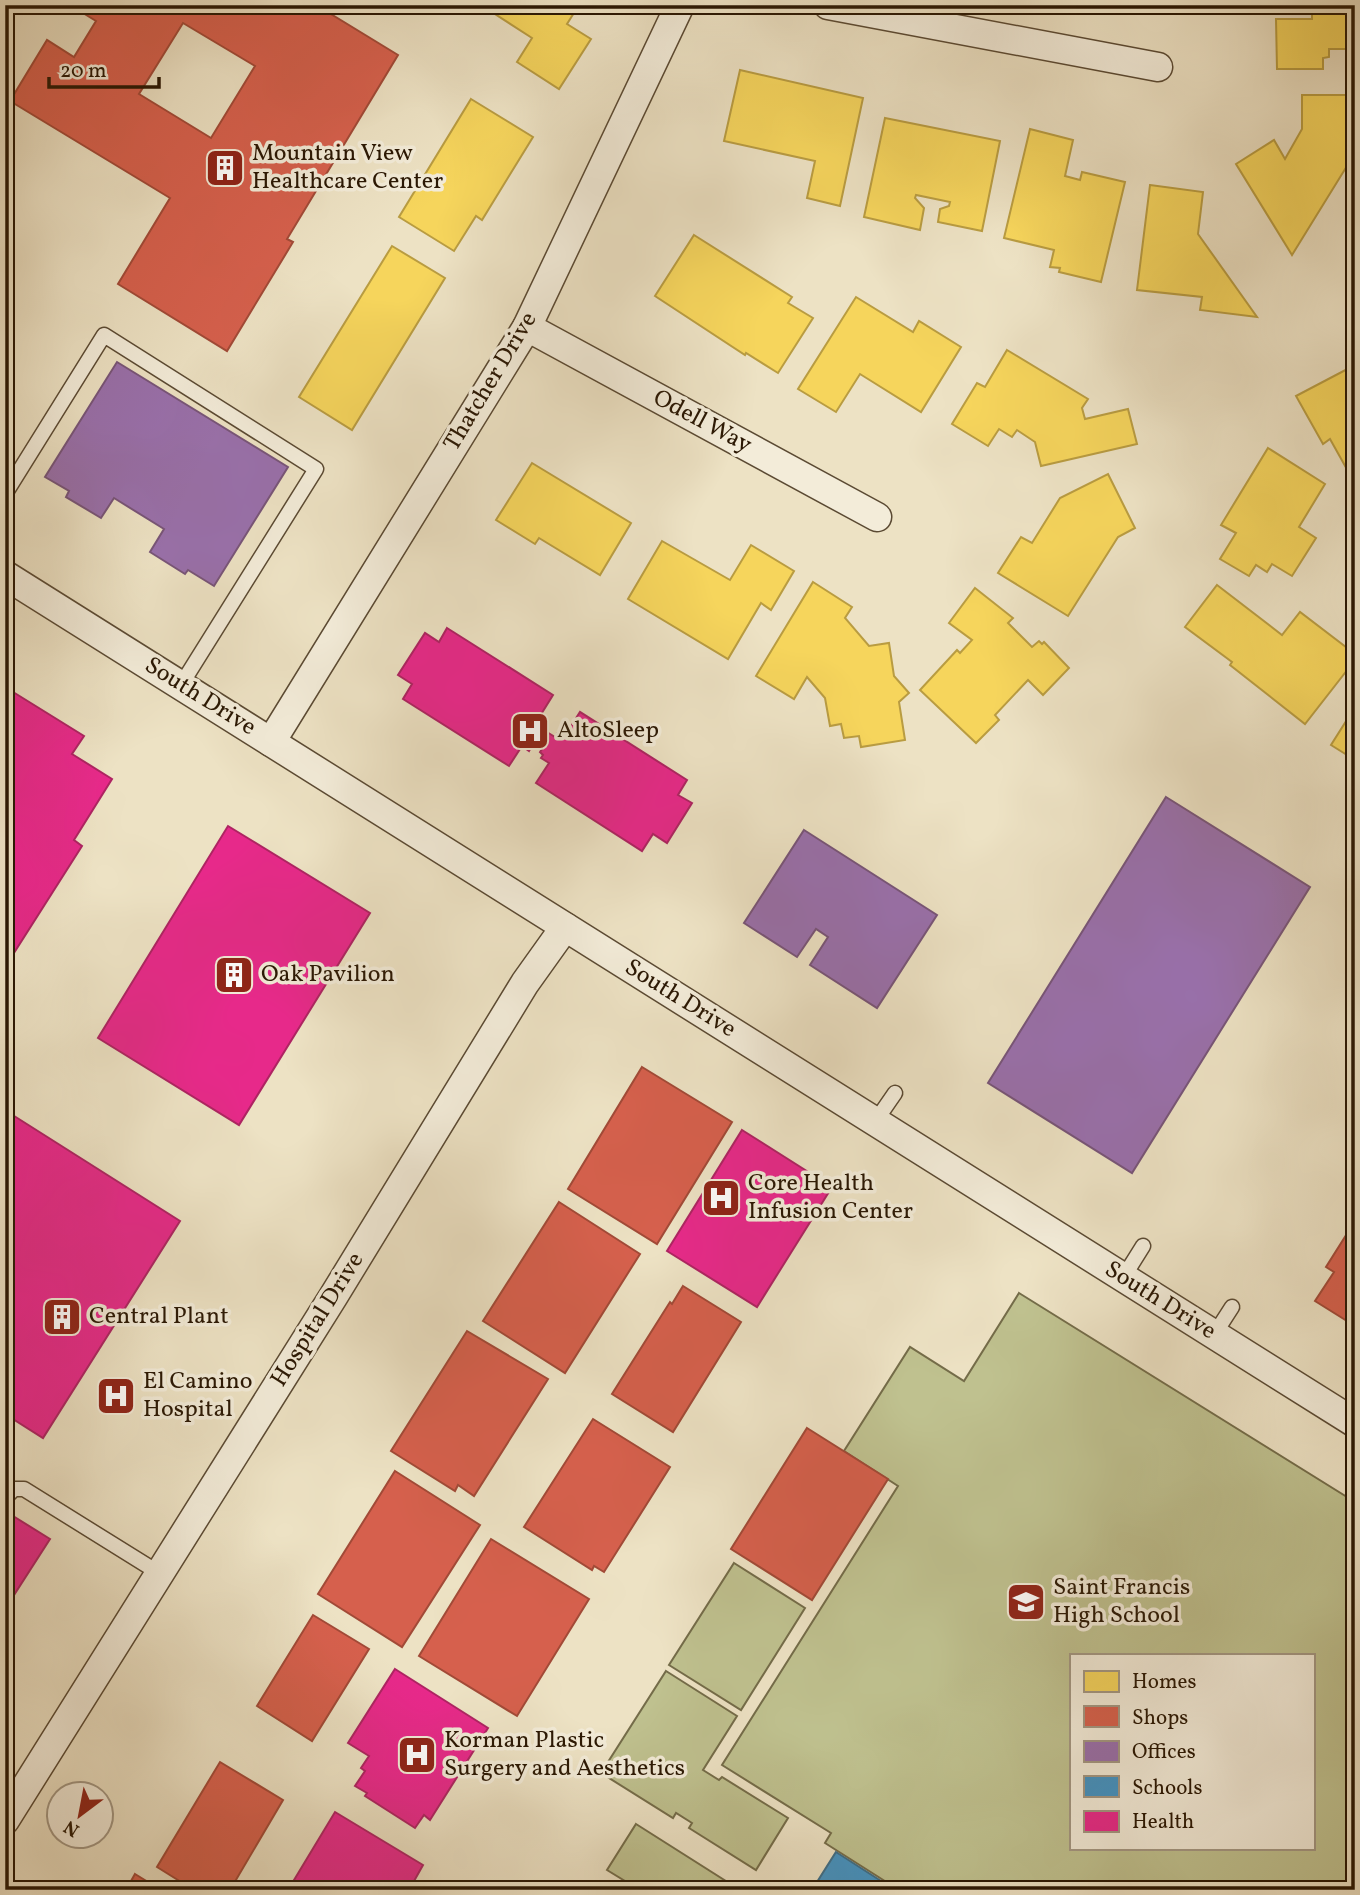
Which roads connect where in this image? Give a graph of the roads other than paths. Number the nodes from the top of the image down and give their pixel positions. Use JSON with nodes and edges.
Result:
{"nodes":[{"id":1,"x":680,"y":5,"type":"edge"},
{"id":2,"x":828,"y":5,"type":"edge"},
{"id":3,"x":1158,"y":67,"type":"dead end"},
{"id":4,"x":527,"y":327,"type":"junction"},
{"id":5,"x":5,"y":494,"type":"edge"},
{"id":6,"x":877,"y":517,"type":"dead end"},
{"id":7,"x":5,"y":575,"type":"edge"},
{"id":8,"x":181,"y":685,"type":"junction"},
{"id":9,"x":271,"y":742,"type":"junction"},
{"id":10,"x":565,"y":927,"type":"junction"},
{"id":11,"x":895,"y":1093,"type":"dead end"},
{"id":12,"x":875,"y":1122,"type":"junction"},
{"id":13,"x":1143,"y":1245,"type":"dead end"},
{"id":14,"x":1123,"y":1278,"type":"junction"},
{"id":15,"x":1232,"y":1307,"type":"dead end"},
{"id":16,"x":1214,"y":1335,"type":"junction"},
{"id":17,"x":1355,"y":1423,"type":"edge"},
{"id":18,"x":5,"y":1499,"type":"edge"},
{"id":19,"x":159,"y":1573,"type":"junction"},
{"id":20,"x":5,"y":1820,"type":"edge"}],
"edges":[{"from":1,"to":4,"type":"street","name":"Thatcher Drive"},
{"from":2,"to":3,"type":"street"},
{"from":4,"to":6,"type":"street","name":"Odell Way"},
{"from":4,"to":9,"type":"street","name":"Thatcher Drive"},
{"from":5,"to":8,"type":"lane"},
{"from":7,"to":8,"type":"street","name":"South Drive"},
{"from":8,"to":9,"type":"street","name":"South Drive"},
{"from":9,"to":10,"type":"street","name":"South Drive"},
{"from":10,"to":12,"type":"street","name":"South Drive"},
{"from":10,"to":19,"type":"street","name":"Hospital Drive"},
{"from":11,"to":12,"type":"lane"},
{"from":12,"to":14,"type":"street","name":"South Drive"},
{"from":13,"to":14,"type":"lane"},
{"from":14,"to":16,"type":"street","name":"South Drive"},
{"from":15,"to":16,"type":"lane"},
{"from":16,"to":17,"type":"street","name":"South Drive"},
{"from":18,"to":19,"type":"lane"},
{"from":19,"to":20,"type":"street","name":"Hospital Drive"}]}
